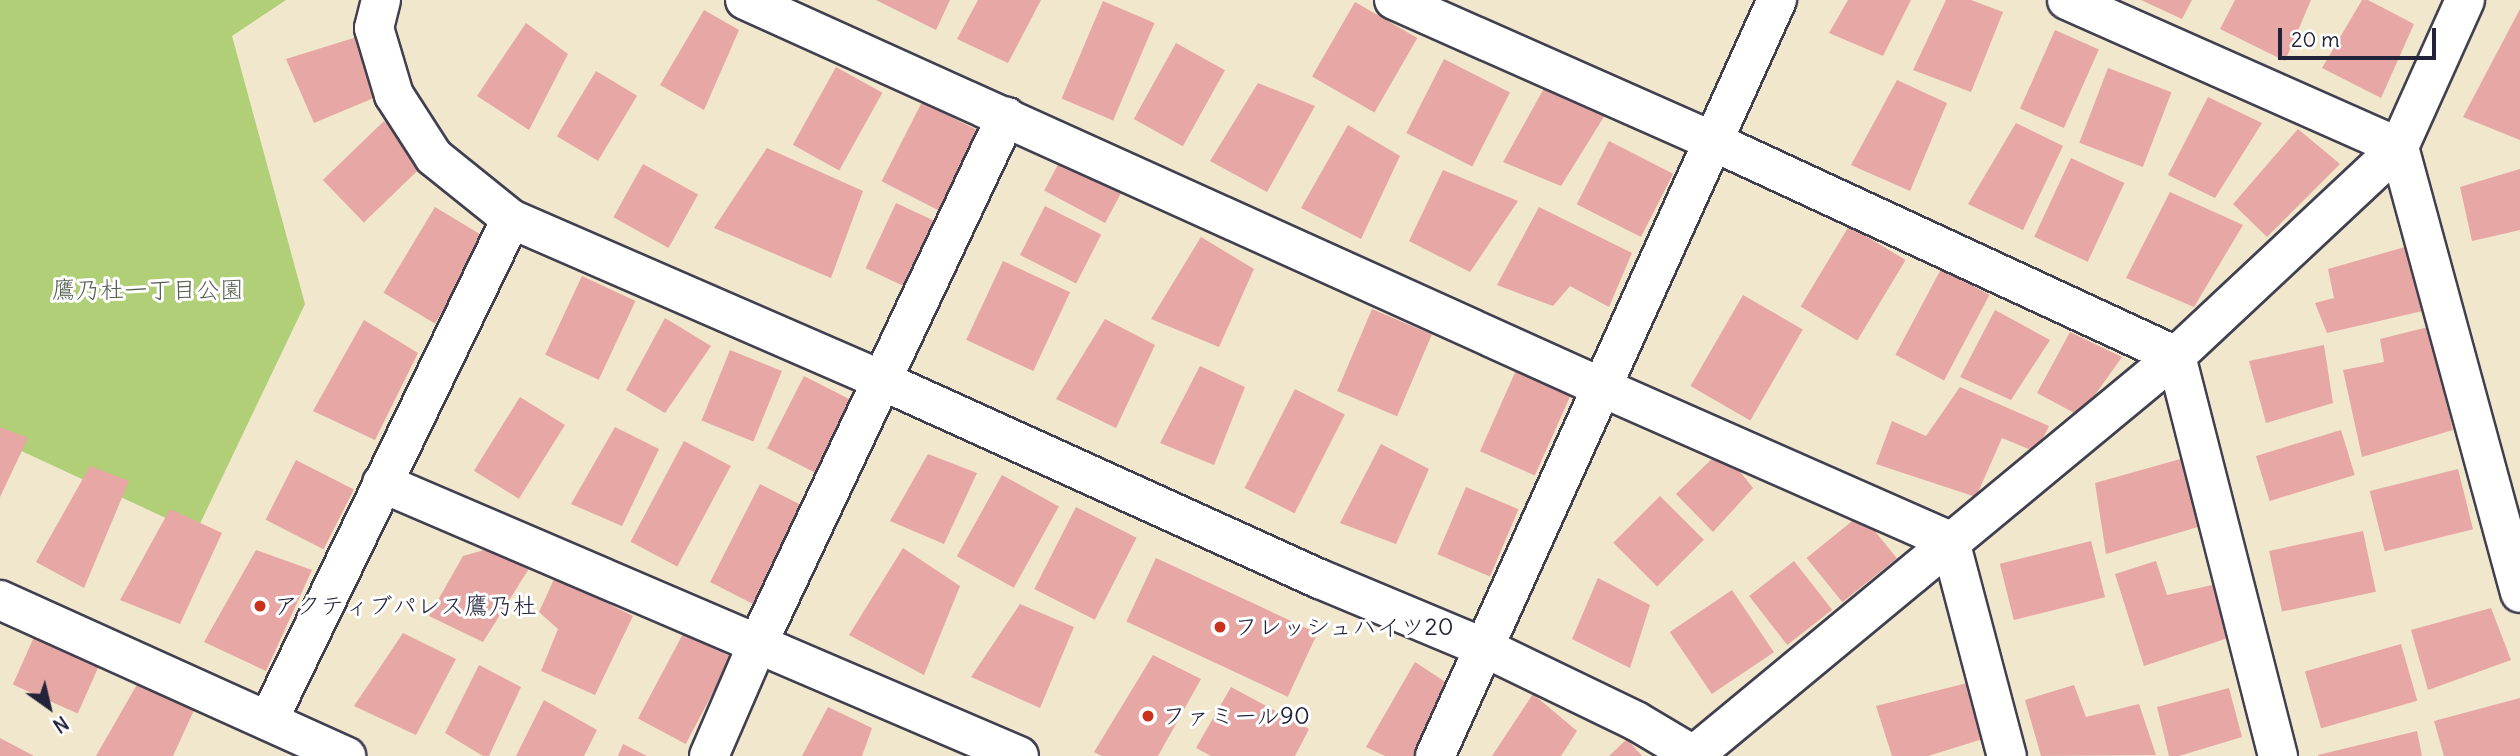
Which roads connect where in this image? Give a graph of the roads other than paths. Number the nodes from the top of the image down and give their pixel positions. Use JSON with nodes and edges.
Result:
{"nodes":[{"id":1,"x":381,"y":0,"type":"edge"},
{"id":2,"x":745,"y":0,"type":"edge"},
{"id":3,"x":1394,"y":0,"type":"edge"},
{"id":4,"x":1777,"y":0,"type":"edge"},
{"id":5,"x":2067,"y":0,"type":"edge"},
{"id":6,"x":2465,"y":0,"type":"edge"},
{"id":7,"x":1006,"y":117,"type":"junction"},
{"id":8,"x":1712,"y":141,"type":"junction"},
{"id":9,"x":2399,"y":147,"type":"junction"},
{"id":10,"x":511,"y":219,"type":"junction"},
{"id":11,"x":2176,"y":356,"type":"junction"},
{"id":12,"x":883,"y":381,"type":"junction"},
{"id":13,"x":1601,"y":387,"type":"junction"},
{"id":14,"x":382,"y":483,"type":"junction"},
{"id":15,"x":1950,"y":541,"type":"junction"},
{"id":16,"x":2520,"y":593,"type":"edge"},
{"id":17,"x":0,"y":600,"type":"edge"},
{"id":18,"x":758,"y":643,"type":"junction"},
{"id":19,"x":1485,"y":648,"type":"junction"},
{"id":20,"x":269,"y":719,"type":"junction"},
{"id":21,"x":1695,"y":755,"type":"edge"},
{"id":22,"x":346,"y":756,"type":"edge"},
{"id":23,"x":709,"y":756,"type":"edge"},
{"id":24,"x":1019,"y":756,"type":"edge"},
{"id":25,"x":1435,"y":756,"type":"edge"},
{"id":26,"x":2007,"y":756,"type":"edge"},
{"id":27,"x":2278,"y":756,"type":"edge"}],
"edges":[{"from":1,"to":10,"type":"street"},
{"from":2,"to":7,"type":"street"},
{"from":3,"to":8,"type":"street"},
{"from":4,"to":8,"type":"street"},
{"from":5,"to":9,"type":"street"},
{"from":6,"to":9,"type":"street"},
{"from":7,"to":12,"type":"street"},
{"from":7,"to":13,"type":"street"},
{"from":8,"to":11,"type":"street"},
{"from":8,"to":13,"type":"street"},
{"from":9,"to":11,"type":"street"},
{"from":9,"to":16,"type":"street"},
{"from":10,"to":12,"type":"street"},
{"from":10,"to":14,"type":"street"},
{"from":11,"to":15,"type":"street"},
{"from":11,"to":27,"type":"street"},
{"from":12,"to":18,"type":"street"},
{"from":12,"to":19,"type":"street"},
{"from":13,"to":15,"type":"street"},
{"from":13,"to":19,"type":"street"},
{"from":14,"to":18,"type":"street"},
{"from":14,"to":20,"type":"street"},
{"from":15,"to":21,"type":"street"},
{"from":15,"to":26,"type":"street"},
{"from":17,"to":20,"type":"street"},
{"from":18,"to":23,"type":"street"},
{"from":18,"to":24,"type":"street"},
{"from":19,"to":21,"type":"street"},
{"from":19,"to":25,"type":"street"},
{"from":20,"to":22,"type":"street"}]}
